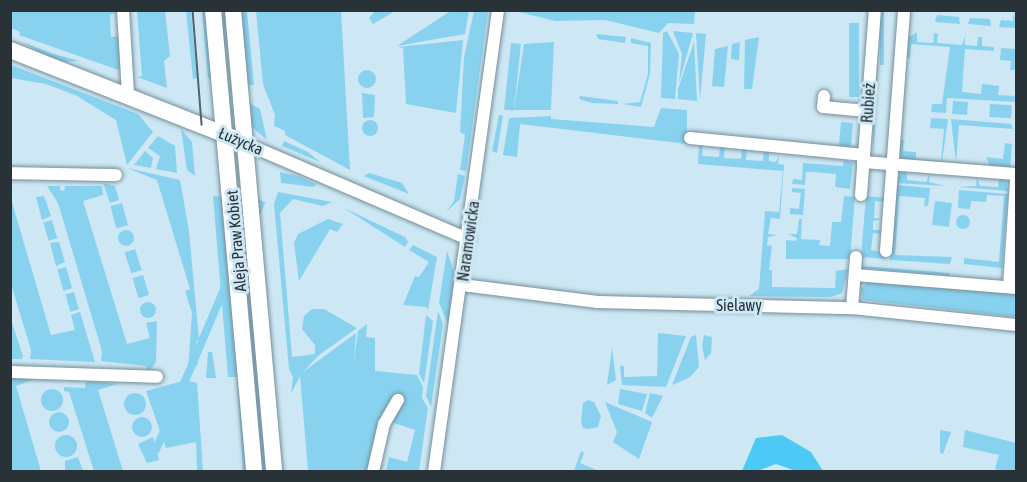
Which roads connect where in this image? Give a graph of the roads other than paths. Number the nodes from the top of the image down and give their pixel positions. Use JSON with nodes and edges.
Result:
{"nodes":[{"id":1,"x":123,"y":10,"type":"edge"},
{"id":2,"x":213,"y":10,"type":"edge"},
{"id":3,"x":233,"y":10,"type":"edge"},
{"id":4,"x":498,"y":10,"type":"edge"},
{"id":5,"x":875,"y":10,"type":"edge"},
{"id":6,"x":904,"y":10,"type":"edge"},
{"id":7,"x":10,"y":50,"type":"edge"},
{"id":8,"x":128,"y":93,"type":"junction"},
{"id":9,"x":824,"y":96,"type":"dead end"},
{"id":10,"x":867,"y":111,"type":"junction"},
{"id":11,"x":226,"y":135,"type":"junction"},
{"id":12,"x":690,"y":138,"type":"dead end"},
{"id":13,"x":244,"y":143,"type":"junction"},
{"id":14,"x":863,"y":159,"type":"junction"},
{"id":15,"x":892,"y":164,"type":"junction"},
{"id":16,"x":10,"y":173,"type":"edge"},
{"id":17,"x":1017,"y":174,"type":"edge"},
{"id":18,"x":116,"y":175,"type":"dead end"},
{"id":19,"x":1017,"y":181,"type":"edge"},
{"id":20,"x":861,"y":195,"type":"dead end"},
{"id":21,"x":468,"y":239,"type":"junction"},
{"id":22,"x":886,"y":251,"type":"dead end"},
{"id":23,"x":856,"y":257,"type":"dead end"},
{"id":24,"x":855,"y":275,"type":"junction"},
{"id":25,"x":462,"y":285,"type":"junction"},
{"id":26,"x":1013,"y":288,"type":"edge"},
{"id":27,"x":852,"y":308,"type":"junction"},
{"id":28,"x":1017,"y":325,"type":"edge"},
{"id":29,"x":10,"y":372,"type":"edge"},
{"id":30,"x":157,"y":377,"type":"dead end"},
{"id":31,"x":398,"y":400,"type":"dead end"},
{"id":32,"x":254,"y":471,"type":"edge"},
{"id":33,"x":274,"y":471,"type":"edge"},
{"id":34,"x":373,"y":471,"type":"edge"},
{"id":35,"x":434,"y":471,"type":"edge"}],
"edges":[{"from":1,"to":8,"type":"street"},
{"from":2,"to":11,"type":"street","name":"Aleja Praw Kobiet"},
{"from":3,"to":13,"type":"street","name":"Aleja Praw Kobiet"},
{"from":4,"to":21,"type":"street","name":"Naramowicka"},
{"from":5,"to":10,"type":"street","name":"Rubież"},
{"from":6,"to":15,"type":"street"},
{"from":7,"to":8,"type":"street","name":"Łużycka"},
{"from":8,"to":11,"type":"street","name":"Łużycka"},
{"from":9,"to":10,"type":"street"},
{"from":10,"to":14,"type":"street","name":"Rubież"},
{"from":11,"to":13,"type":"street","name":"Łużycka"},
{"from":11,"to":32,"type":"street","name":"Aleja Praw Kobiet"},
{"from":12,"to":14,"type":"street"},
{"from":13,"to":21,"type":"street","name":"Łużycka"},
{"from":13,"to":33,"type":"street","name":"Aleja Praw Kobiet"},
{"from":14,"to":15,"type":"street"},
{"from":14,"to":20,"type":"street","name":"Rubież"},
{"from":15,"to":17,"type":"street"},
{"from":15,"to":22,"type":"street"},
{"from":16,"to":18,"type":"street"},
{"from":19,"to":26,"type":"street"},
{"from":21,"to":25,"type":"street","name":"Naramowicka"},
{"from":23,"to":24,"type":"street"},
{"from":24,"to":26,"type":"street"},
{"from":24,"to":27,"type":"street"},
{"from":25,"to":27,"type":"street","name":"Sielawy"},
{"from":25,"to":35,"type":"street","name":"Naramowicka"},
{"from":27,"to":28,"type":"street","name":"Sielawy"},
{"from":29,"to":30,"type":"street"},
{"from":31,"to":34,"type":"street"}]}
